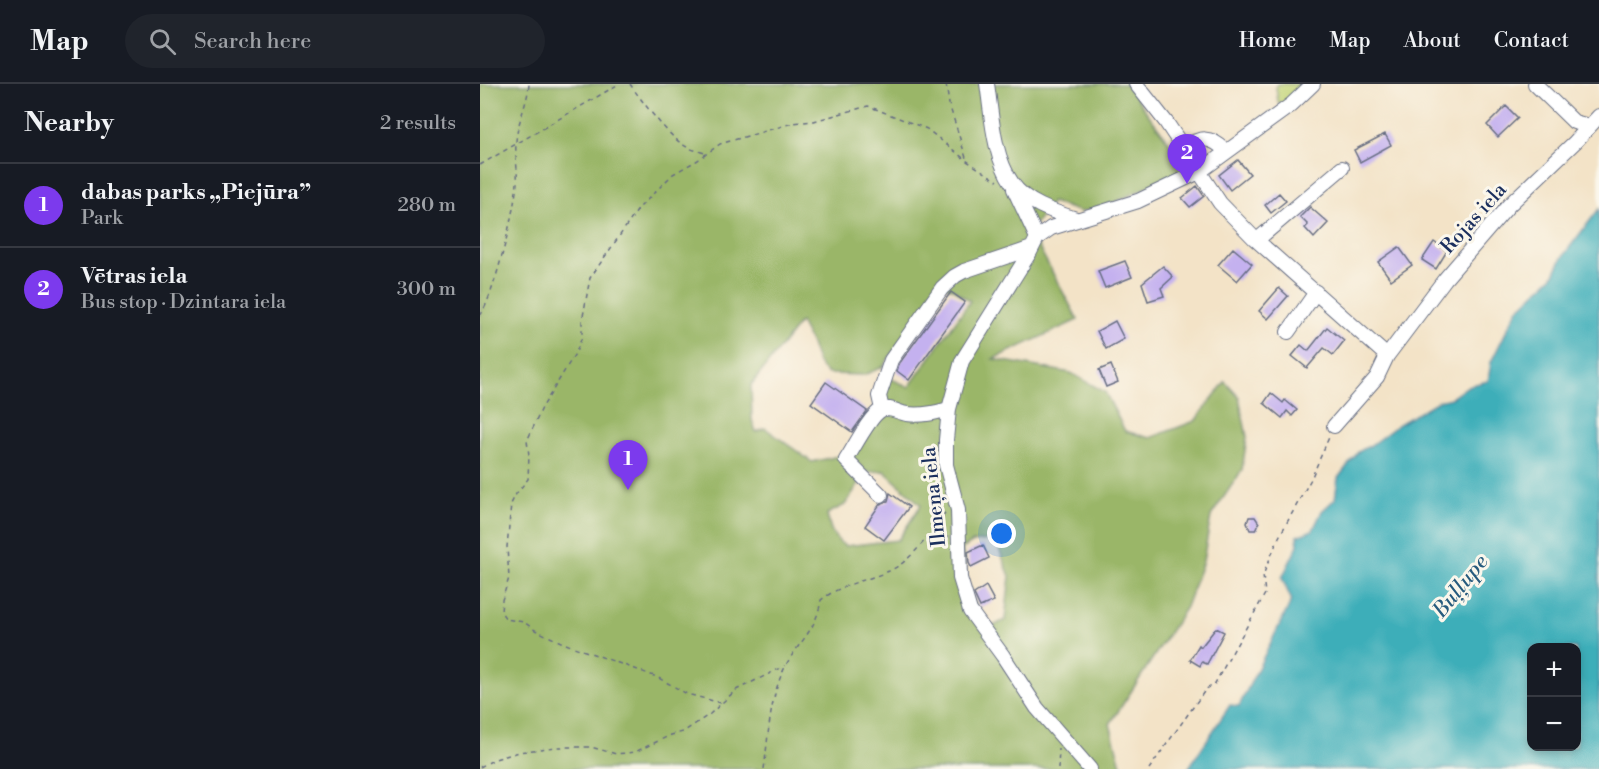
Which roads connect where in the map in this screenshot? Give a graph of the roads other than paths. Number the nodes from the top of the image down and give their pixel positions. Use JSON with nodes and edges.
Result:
{"nodes":[{"id":1,"x":987,"y":84,"type":"edge"},
{"id":2,"x":1136,"y":84,"type":"edge"},
{"id":3,"x":1313,"y":84,"type":"edge"},
{"id":4,"x":1534,"y":84,"type":"edge"},
{"id":5,"x":1594,"y":121,"type":"edge"},
{"id":6,"x":1574,"y":122,"type":"junction"},
{"id":7,"x":1575,"y":142,"type":"junction"},
{"id":8,"x":1183,"y":148,"type":"junction"},
{"id":9,"x":1226,"y":151,"type":"junction"},
{"id":10,"x":1342,"y":168,"type":"dead end"},
{"id":11,"x":1199,"y":172,"type":"junction"},
{"id":12,"x":1012,"y":184,"type":"junction"},
{"id":13,"x":1076,"y":219,"type":"junction"},
{"id":14,"x":1257,"y":240,"type":"junction"},
{"id":15,"x":1034,"y":243,"type":"junction"},
{"id":16,"x":1316,"y":292,"type":"junction"},
{"id":17,"x":1288,"y":332,"type":"dead end"},
{"id":18,"x":1387,"y":356,"type":"junction"},
{"id":19,"x":882,"y":409,"type":"junction"},
{"id":20,"x":949,"y":409,"type":"junction"},
{"id":21,"x":1334,"y":426,"type":"road end"},
{"id":22,"x":881,"y":495,"type":"dead end"},
{"id":23,"x":1090,"y":769,"type":"edge"}],
"edges":[{"from":1,"to":12,"type":"street"},
{"from":2,"to":8,"type":"street"},
{"from":3,"to":9,"type":"street","name":"Ilmeņa iela"},
{"from":4,"to":6,"type":"street"},
{"from":5,"to":6,"type":"street"},
{"from":5,"to":7,"type":"street","name":"Rojas iela"},
{"from":6,"to":7,"type":"street"},
{"from":7,"to":18,"type":"street","name":"Rojas iela"},
{"from":8,"to":9,"type":"street"},
{"from":8,"to":11,"type":"street"},
{"from":9,"to":11,"type":"street","name":"Ilmeņa iela"},
{"from":10,"to":14,"type":"street"},
{"from":11,"to":13,"type":"street","name":"Ilmeņa iela"},
{"from":11,"to":14,"type":"street"},
{"from":12,"to":13,"type":"street"},
{"from":12,"to":15,"type":"street"},
{"from":13,"to":15,"type":"street","name":"Ilmeņa iela"},
{"from":14,"to":16,"type":"street"},
{"from":15,"to":19,"type":"street"},
{"from":15,"to":20,"type":"street","name":"Ilmeņa iela"},
{"from":16,"to":17,"type":"street"},
{"from":16,"to":18,"type":"street"},
{"from":18,"to":21,"type":"street","name":"Rojas iela"},
{"from":19,"to":20,"type":"street"},
{"from":19,"to":22,"type":"street"},
{"from":20,"to":23,"type":"street","name":"Ilmeņa iela"}]}
